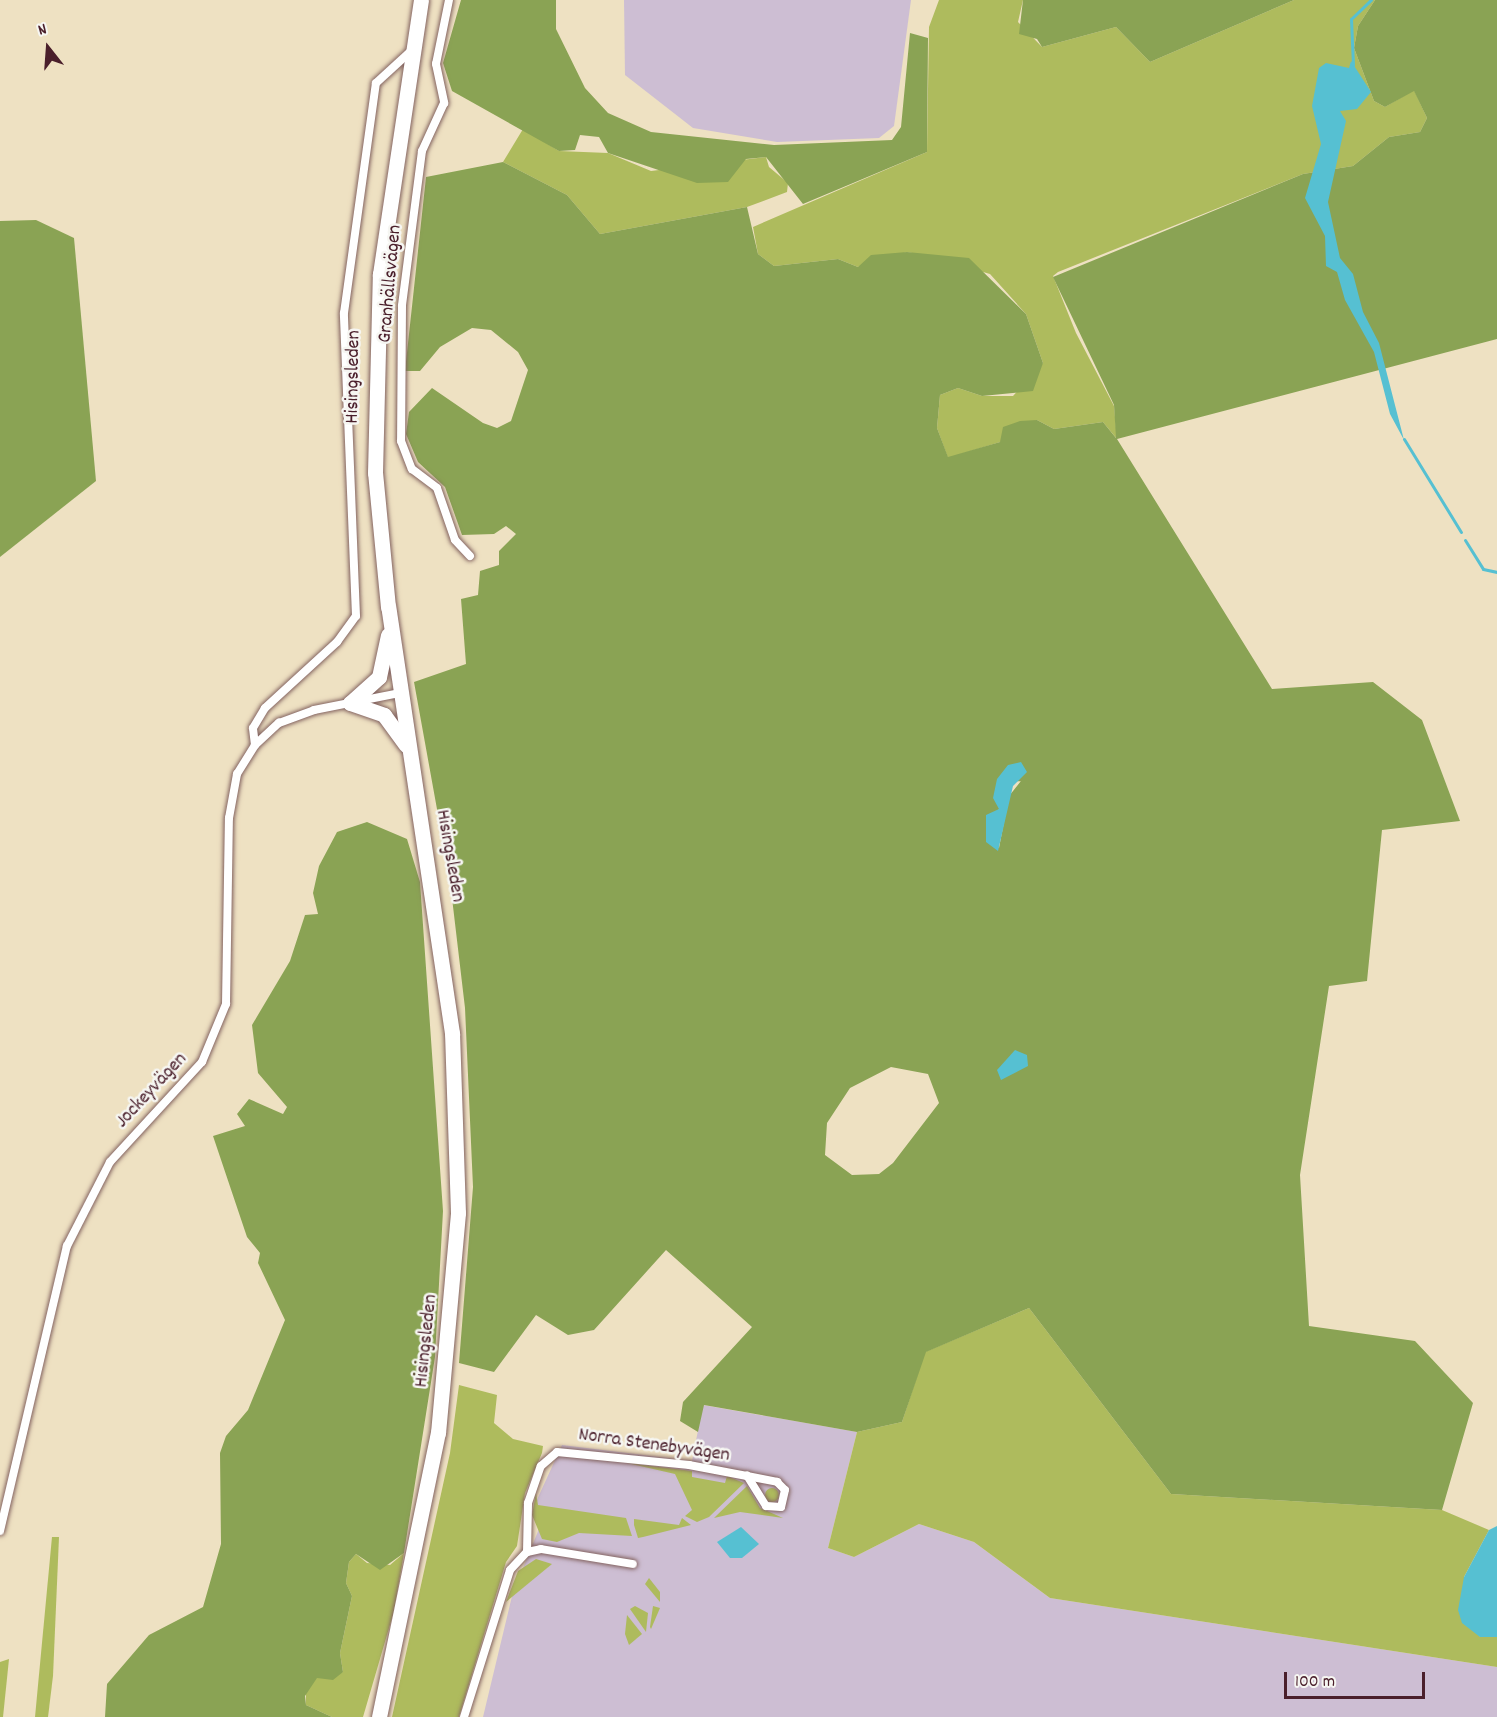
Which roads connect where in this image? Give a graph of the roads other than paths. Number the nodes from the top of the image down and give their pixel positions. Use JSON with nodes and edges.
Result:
{"nodes":[{"id":1,"x":421,"y":0,"type":"edge"},
{"id":2,"x":449,"y":0,"type":"edge"},
{"id":3,"x":412,"y":50,"type":"junction"},
{"id":4,"x":470,"y":556,"type":"dead end"},
{"id":5,"x":390,"y":623,"type":"junction"},
{"id":6,"x":400,"y":693,"type":"junction"},
{"id":7,"x":350,"y":703,"type":"junction"},
{"id":8,"x":255,"y":745,"type":"junction"},
{"id":9,"x":409,"y":750,"type":"junction"},
{"id":10,"x":747,"y":1476,"type":"junction"},
{"id":11,"x":0,"y":1531,"type":"edge"},
{"id":12,"x":527,"y":1552,"type":"junction"},
{"id":13,"x":633,"y":1564,"type":"dead end"},
{"id":14,"x":379,"y":1717,"type":"edge"},
{"id":15,"x":464,"y":1717,"type":"edge"}],
"edges":[{"from":1,"to":3,"type":"highway","name":"Hisingsleden"},
{"from":2,"to":4,"type":"street","name":"Granhällsvägen"},
{"from":3,"to":5,"type":"highway","name":"Hisingsleden"},
{"from":3,"to":8,"type":"street"},
{"from":5,"to":6,"type":"highway","name":"Hisingsleden"},
{"from":5,"to":7,"type":"highway"},
{"from":6,"to":7,"type":"street","name":"Jockeyvägen"},
{"from":6,"to":9,"type":"highway","name":"Hisingsleden"},
{"from":7,"to":8,"type":"street","name":"Jockeyvägen"},
{"from":7,"to":9,"type":"highway"},
{"from":8,"to":11,"type":"street","name":"Jockeyvägen"},
{"from":9,"to":14,"type":"highway","name":"Hisingsleden"},
{"from":10,"to":10,"type":"street","name":"Norra Stenebyvägen"},
{"from":10,"to":12,"type":"street","name":"Norra Stenebyvägen"},
{"from":12,"to":13,"type":"street"},
{"from":12,"to":15,"type":"street"}]}
